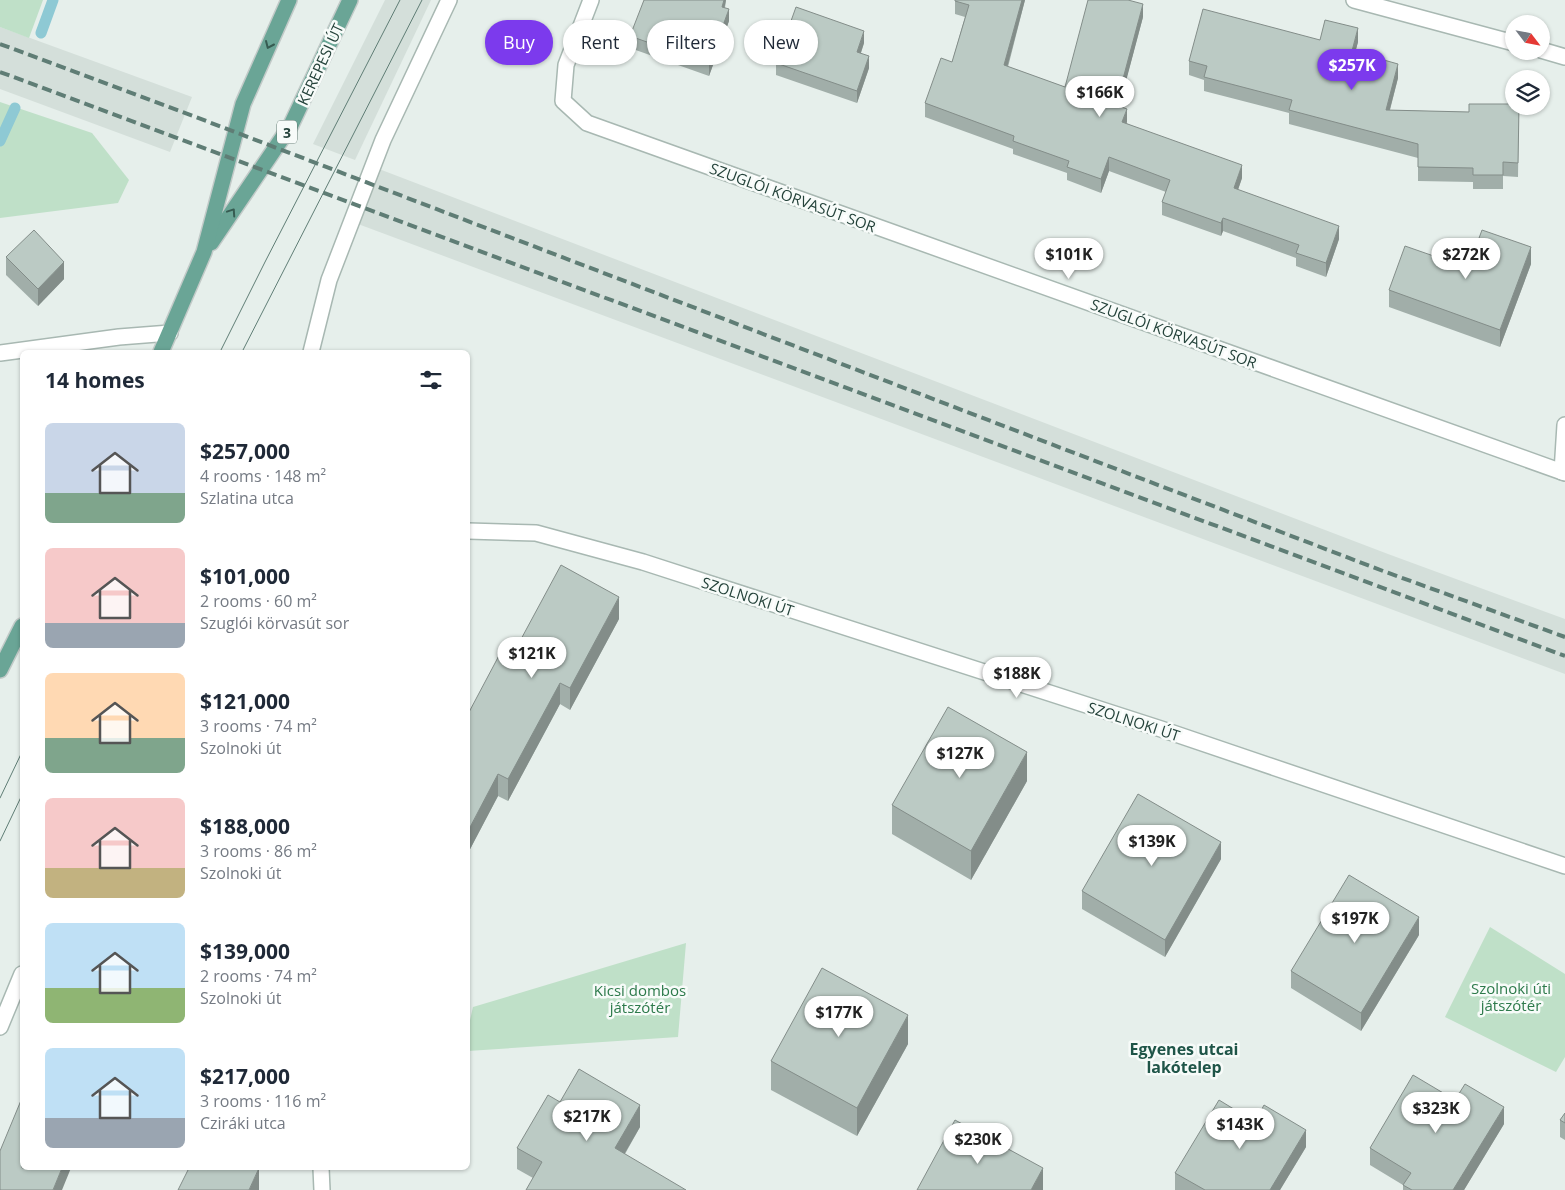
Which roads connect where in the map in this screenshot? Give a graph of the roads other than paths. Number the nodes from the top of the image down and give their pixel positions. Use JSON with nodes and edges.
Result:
{"nodes":[{"id":1,"x":289,"y":0,"type":"edge"},
{"id":2,"x":350,"y":0,"type":"edge"},
{"id":3,"x":449,"y":0,"type":"edge"},
{"id":4,"x":591,"y":0,"type":"edge"},
{"id":5,"x":1354,"y":0,"type":"edge"},
{"id":6,"x":1505,"y":41,"type":"edge"},
{"id":7,"x":1550,"y":53,"type":"edge"},
{"id":8,"x":1565,"y":57,"type":"edge"},
{"id":9,"x":204,"y":252,"type":"junction"},
{"id":10,"x":170,"y":333,"type":"junction"},
{"id":11,"x":20,"y":350,"type":"edge"},
{"id":12,"x":22,"y":350,"type":"edge"},
{"id":13,"x":161,"y":350,"type":"edge"},
{"id":14,"x":312,"y":350,"type":"edge"},
{"id":15,"x":0,"y":353,"type":"edge"},
{"id":16,"x":1565,"y":425,"type":"edge"},
{"id":17,"x":1564,"y":473,"type":"edge"},
{"id":18,"x":470,"y":531,"type":"edge"},
{"id":19,"x":20,"y":630,"type":"edge"},
{"id":20,"x":0,"y":670,"type":"edge"},
{"id":21,"x":1565,"y":866,"type":"edge"},
{"id":22,"x":20,"y":979,"type":"edge"},
{"id":23,"x":0,"y":1027,"type":"edge"},
{"id":24,"x":321,"y":1170,"type":"edge"},
{"id":25,"x":322,"y":1190,"type":"edge"}],
"edges":[{"from":1,"to":9,"type":"main road","name":"KEREPESI ÚT","number":"3","one_way":true},
{"from":9,"to":2,"type":"main road","name":"KEREPESI ÚT","number":"3","one_way":true},
{"from":3,"to":14,"type":"street"},
{"from":4,"to":17,"type":"street","name":"SZUGLÓI KÖRVASÚT SOR"},
{"from":5,"to":6,"type":"street"},
{"from":7,"to":8,"type":"street"},
{"from":9,"to":10,"type":"main road","name":"KEREPESI ÚT","number":"3"},
{"from":10,"to":12,"type":"street"},
{"from":10,"to":13,"type":"main road","name":"KEREPESI ÚT","number":"3"},
{"from":11,"to":15,"type":"street"},
{"from":16,"to":17,"type":"street"},
{"from":18,"to":21,"type":"street","name":"SZOLNOKI ÚT"},
{"from":19,"to":20,"type":"main road"},
{"from":22,"to":23,"type":"street"},
{"from":24,"to":25,"type":"street"}]}
